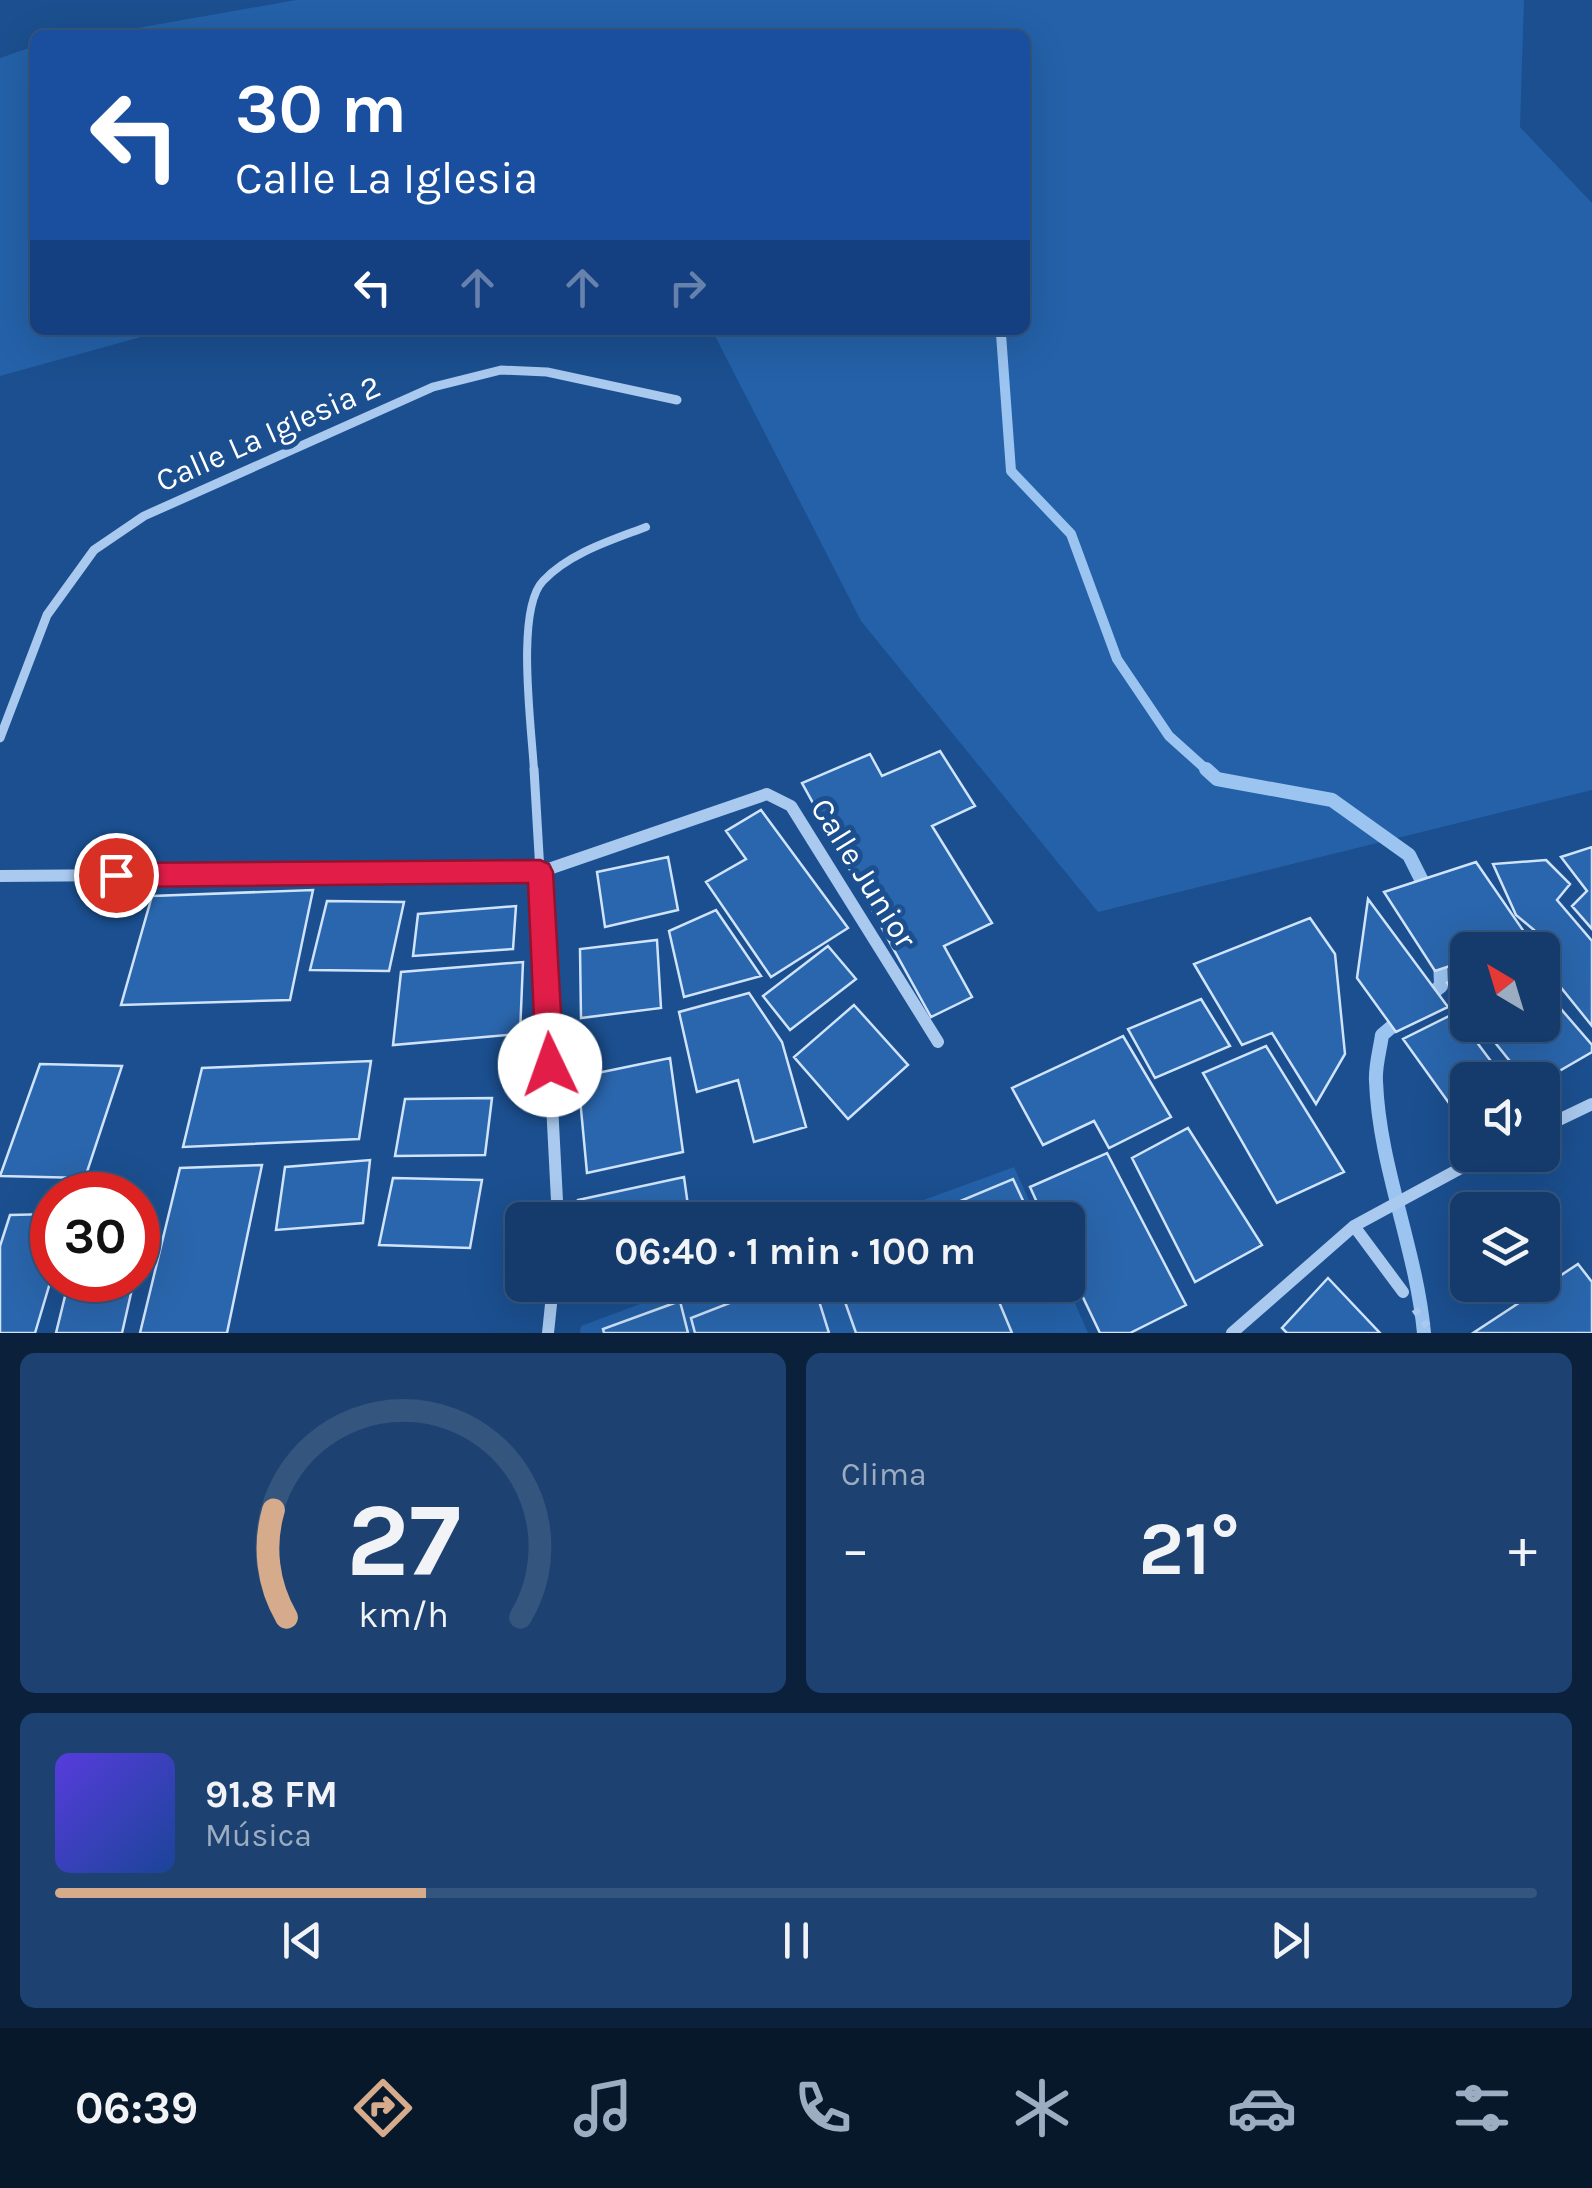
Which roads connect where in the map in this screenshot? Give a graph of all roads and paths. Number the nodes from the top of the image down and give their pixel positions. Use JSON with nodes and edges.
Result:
{"nodes":[{"id":1,"x":677,"y":400,"type":"dead end"},
{"id":2,"x":646,"y":526,"type":"dead end"},
{"id":3,"x":0,"y":738,"type":"edge"},
{"id":4,"x":540,"y":872,"type":"junction"},
{"id":5,"x":0,"y":876,"type":"edge"},
{"id":6,"x":938,"y":1042,"type":"dead end"},
{"id":7,"x":1592,"y":1104,"type":"edge"},
{"id":8,"x":1560,"y":1119,"type":"edge"},
{"id":9,"x":1450,"y":1172,"type":"edge"},
{"id":10,"x":557,"y":1202,"type":"edge"},
{"id":11,"x":1354,"y":1226,"type":"junction"},
{"id":12,"x":1403,"y":1292,"type":"dead end"},
{"id":13,"x":551,"y":1302,"type":"edge"},
{"id":14,"x":548,"y":1333,"type":"edge"},
{"id":15,"x":1232,"y":1333,"type":"edge"}],
"edges":[{"from":1,"to":3,"type":"street","name":"Calle La Iglesia 2"},
{"from":2,"to":4,"type":"lane"},
{"from":4,"to":5,"type":"street","name":"Calle Junior"},
{"from":4,"to":6,"type":"street","name":"Calle Junior"},
{"from":4,"to":10,"type":"street"},
{"from":7,"to":8,"type":"street"},
{"from":9,"to":11,"type":"street"},
{"from":11,"to":12,"type":"street"},
{"from":11,"to":15,"type":"street"},
{"from":13,"to":14,"type":"street"}]}
